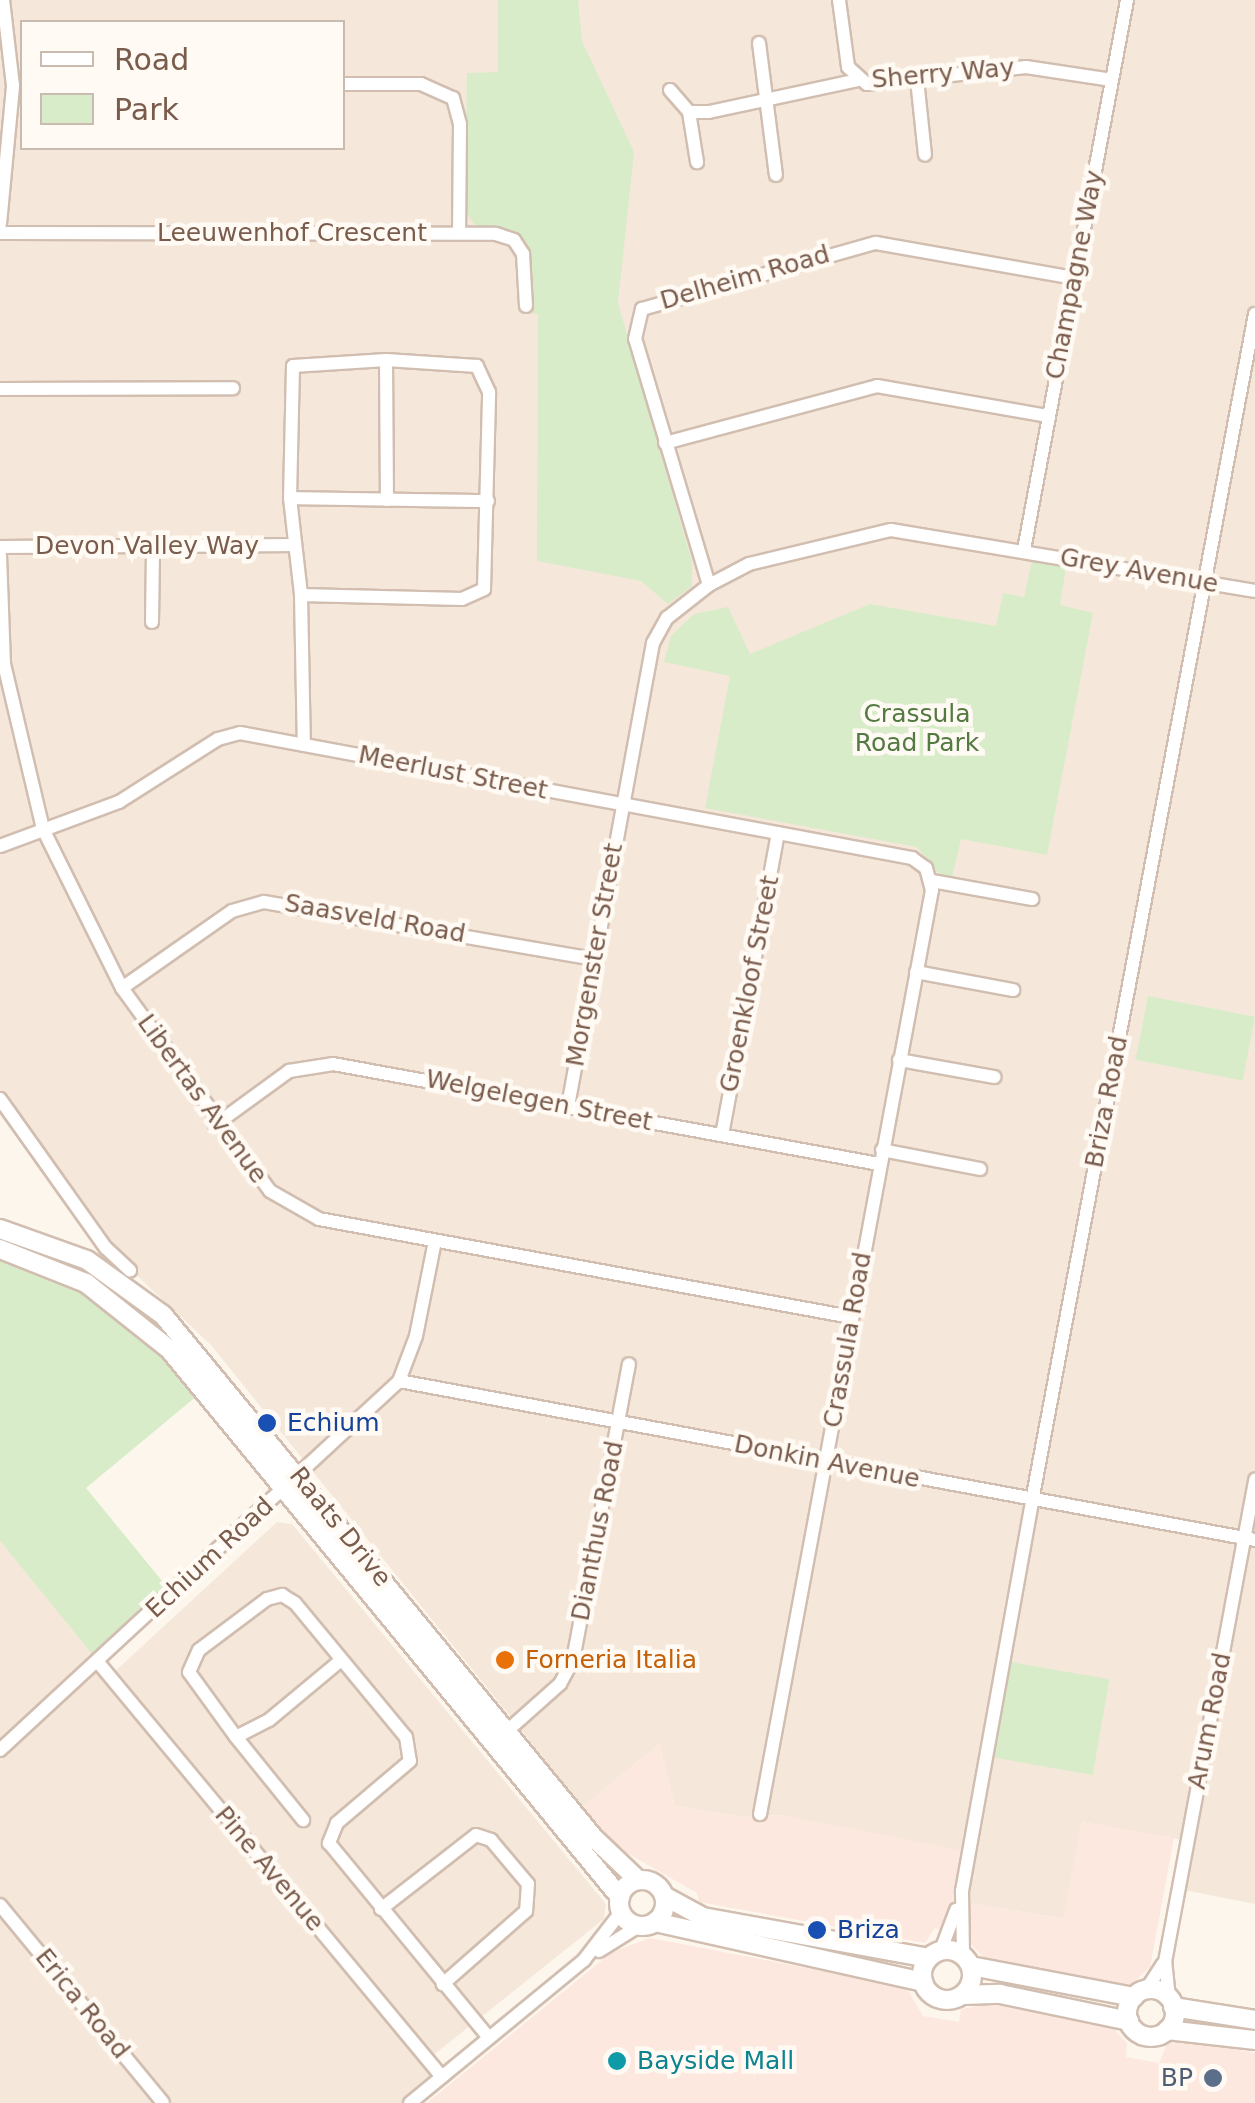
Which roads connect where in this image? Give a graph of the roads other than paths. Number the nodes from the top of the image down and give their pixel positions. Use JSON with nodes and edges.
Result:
{"nodes":[{"id":1,"x":3,"y":0,"type":"edge"},
{"id":2,"x":839,"y":0,"type":"edge"},
{"id":3,"x":1127,"y":0,"type":"edge"},
{"id":4,"x":759,"y":42,"type":"dead end"},
{"id":5,"x":917,"y":79,"type":"junction"},
{"id":6,"x":1112,"y":80,"type":"junction"},
{"id":7,"x":854,"y":82,"type":"junction"},
{"id":8,"x":345,"y":84,"type":"edge"},
{"id":9,"x":18,"y":86,"type":"edge"},
{"id":10,"x":670,"y":90,"type":"dead end"},
{"id":11,"x":767,"y":99,"type":"junction"},
{"id":12,"x":689,"y":112,"type":"junction"},
{"id":13,"x":926,"y":155,"type":"dead end"},
{"id":14,"x":697,"y":162,"type":"dead end"},
{"id":15,"x":776,"y":175,"type":"dead end"},
{"id":16,"x":0,"y":224,"type":"edge"},
{"id":17,"x":0,"y":232,"type":"edge"},
{"id":18,"x":458,"y":233,"type":"junction"},
{"id":19,"x":1075,"y":278,"type":"junction"},
{"id":20,"x":526,"y":306,"type":"dead end"},
{"id":21,"x":1255,"y":314,"type":"edge"},
{"id":22,"x":386,"y":360,"type":"junction"},
{"id":23,"x":233,"y":388,"type":"dead end"},
{"id":24,"x":0,"y":390,"type":"edge"},
{"id":25,"x":1048,"y":416,"type":"junction"},
{"id":26,"x":665,"y":444,"type":"junction"},
{"id":27,"x":290,"y":498,"type":"junction"},
{"id":28,"x":386,"y":500,"type":"junction"},
{"id":29,"x":488,"y":501,"type":"junction"},
{"id":30,"x":294,"y":545,"type":"junction"},
{"id":31,"x":0,"y":546,"type":"edge"},
{"id":32,"x":153,"y":547,"type":"junction"},
{"id":33,"x":1024,"y":550,"type":"junction"},
{"id":34,"x":0,"y":556,"type":"edge"},
{"id":35,"x":1205,"y":583,"type":"junction"},
{"id":36,"x":709,"y":584,"type":"junction"},
{"id":37,"x":1255,"y":591,"type":"edge"},
{"id":38,"x":302,"y":595,"type":"junction"},
{"id":39,"x":152,"y":622,"type":"dead end"},
{"id":40,"x":304,"y":744,"type":"junction"},
{"id":41,"x":623,"y":805,"type":"junction"},
{"id":42,"x":43,"y":829,"type":"junction"},
{"id":43,"x":778,"y":833,"type":"junction"},
{"id":44,"x":0,"y":846,"type":"edge"},
{"id":45,"x":932,"y":882,"type":"junction"},
{"id":46,"x":1032,"y":898,"type":"dead end"},
{"id":47,"x":593,"y":958,"type":"junction"},
{"id":48,"x":916,"y":972,"type":"junction"},
{"id":49,"x":122,"y":988,"type":"junction"},
{"id":50,"x":1013,"y":990,"type":"dead end"},
{"id":51,"x":899,"y":1060,"type":"junction"},
{"id":52,"x":994,"y":1077,"type":"dead end"},
{"id":53,"x":0,"y":1099,"type":"edge"},
{"id":54,"x":568,"y":1106,"type":"junction"},
{"id":55,"x":215,"y":1125,"type":"junction"},
{"id":56,"x":722,"y":1134,"type":"junction"},
{"id":57,"x":880,"y":1157,"type":"junction"},
{"id":58,"x":980,"y":1169,"type":"dead end"},
{"id":59,"x":0,"y":1229,"type":"edge"},
{"id":60,"x":435,"y":1240,"type":"junction"},
{"id":61,"x":0,"y":1249,"type":"edge"},
{"id":62,"x":130,"y":1270,"type":"dead end"},
{"id":63,"x":851,"y":1317,"type":"junction"},
{"id":64,"x":629,"y":1364,"type":"dead end"},
{"id":65,"x":399,"y":1382,"type":"junction"},
{"id":66,"x":618,"y":1423,"type":"junction"},
{"id":67,"x":826,"y":1462,"type":"junction"},
{"id":68,"x":1255,"y":1479,"type":"edge"},
{"id":69,"x":292,"y":1482,"type":"junction"},
{"id":70,"x":1032,"y":1500,"type":"junction"},
{"id":71,"x":1250,"y":1539,"type":"edge"},
{"id":72,"x":97,"y":1661,"type":"junction"},
{"id":73,"x":340,"y":1661,"type":"junction"},
{"id":74,"x":507,"y":1731,"type":"junction"},
{"id":75,"x":236,"y":1737,"type":"junction"},
{"id":76,"x":0,"y":1750,"type":"edge"},
{"id":77,"x":760,"y":1814,"type":"dead end"},
{"id":78,"x":303,"y":1820,"type":"dead end"},
{"id":79,"x":638,"y":1880,"type":"junction"},
{"id":80,"x":962,"y":1892,"type":"junction"},
{"id":81,"x":664,"y":1896,"type":"junction"},
{"id":82,"x":620,"y":1904,"type":"junction"},
{"id":83,"x":0,"y":1905,"type":"edge"},
{"id":84,"x":381,"y":1910,"type":"junction"},
{"id":85,"x":647,"y":1924,"type":"junction"},
{"id":86,"x":935,"y":1954,"type":"junction"},
{"id":87,"x":584,"y":1960,"type":"junction"},
{"id":88,"x":967,"y":1960,"type":"junction"},
{"id":89,"x":1164,"y":1962,"type":"junction"},
{"id":90,"x":923,"y":1982,"type":"junction"},
{"id":91,"x":443,"y":1984,"type":"junction"},
{"id":92,"x":1140,"y":1993,"type":"junction"},
{"id":93,"x":963,"y":1995,"type":"junction"},
{"id":94,"x":1171,"y":2002,"type":"junction"},
{"id":95,"x":1255,"y":2020,"type":"edge"},
{"id":96,"x":1128,"y":2021,"type":"junction"},
{"id":97,"x":1168,"y":2030,"type":"junction"},
{"id":98,"x":489,"y":2038,"type":"junction"},
{"id":99,"x":1255,"y":2040,"type":"edge"},
{"id":100,"x":442,"y":2077,"type":"junction"},
{"id":101,"x":163,"y":2103,"type":"edge"},
{"id":102,"x":410,"y":2103,"type":"edge"}],
"edges":[{"from":1,"to":9,"type":"street"},
{"from":2,"to":7,"type":"street","name":"Sherry Way"},
{"from":3,"to":6,"type":"street","name":"Champagne Way"},
{"from":4,"to":11,"type":"street"},
{"from":5,"to":6,"type":"street","name":"Sherry Way"},
{"from":5,"to":7,"type":"street","name":"Sherry Way"},
{"from":5,"to":13,"type":"street"},
{"from":6,"to":19,"type":"street","name":"Champagne Way"},
{"from":7,"to":11,"type":"street"},
{"from":8,"to":18,"type":"street"},
{"from":9,"to":16,"type":"street"},
{"from":10,"to":12,"type":"street"},
{"from":11,"to":12,"type":"street"},
{"from":11,"to":15,"type":"street"},
{"from":12,"to":14,"type":"street"},
{"from":17,"to":18,"type":"street","name":"Leeuwenhof Crescent"},
{"from":18,"to":20,"type":"street","name":"Leeuwenhof Crescent"},
{"from":19,"to":25,"type":"street","name":"Champagne Way"},
{"from":19,"to":26,"type":"street","name":"Delheim Road"},
{"from":21,"to":35,"type":"street","name":"Briza Road"},
{"from":22,"to":27,"type":"street"},
{"from":22,"to":28,"type":"street"},
{"from":22,"to":29,"type":"street"},
{"from":23,"to":24,"type":"street"},
{"from":25,"to":26,"type":"street"},
{"from":25,"to":33,"type":"street","name":"Champagne Way"},
{"from":26,"to":36,"type":"street","name":"Delheim Road"},
{"from":27,"to":28,"type":"street"},
{"from":27,"to":30,"type":"street"},
{"from":28,"to":29,"type":"street"},
{"from":29,"to":38,"type":"street"},
{"from":30,"to":32,"type":"street","name":"Devon Valley Way"},
{"from":30,"to":38,"type":"street"},
{"from":31,"to":32,"type":"street","name":"Devon Valley Way"},
{"from":32,"to":39,"type":"street"},
{"from":33,"to":35,"type":"street","name":"Grey Avenue"},
{"from":33,"to":36,"type":"street","name":"Grey Avenue"},
{"from":34,"to":42,"type":"street","name":"Libertas Avenue"},
{"from":35,"to":37,"type":"street","name":"Grey Avenue"},
{"from":35,"to":70,"type":"street","name":"Briza Road"},
{"from":36,"to":41,"type":"street","name":"Morgenster Street"},
{"from":38,"to":40,"type":"street"},
{"from":40,"to":41,"type":"street","name":"Meerlust Street"},
{"from":40,"to":42,"type":"street","name":"Meerlust Street"},
{"from":41,"to":43,"type":"street","name":"Meerlust Street"},
{"from":41,"to":47,"type":"street","name":"Morgenster Street"},
{"from":42,"to":44,"type":"street","name":"Meerlust Street"},
{"from":42,"to":49,"type":"street","name":"Libertas Avenue"},
{"from":43,"to":45,"type":"street","name":"Meerlust Street"},
{"from":43,"to":56,"type":"street","name":"Groenkloof Street"},
{"from":45,"to":46,"type":"street"},
{"from":45,"to":48,"type":"street","name":"Crassula Road"},
{"from":47,"to":49,"type":"street","name":"Saasveld Road"},
{"from":47,"to":54,"type":"street","name":"Morgenster Street"},
{"from":48,"to":50,"type":"street"},
{"from":48,"to":51,"type":"street","name":"Crassula Road"},
{"from":49,"to":55,"type":"street","name":"Libertas Avenue"},
{"from":51,"to":52,"type":"street"},
{"from":51,"to":57,"type":"street","name":"Crassula Road"},
{"from":53,"to":62,"type":"street"},
{"from":54,"to":55,"type":"street","name":"Welgelegen Street"},
{"from":54,"to":56,"type":"street","name":"Welgelegen Street"},
{"from":55,"to":60,"type":"street","name":"Libertas Avenue"},
{"from":56,"to":57,"type":"street","name":"Welgelegen Street"},
{"from":57,"to":58,"type":"street","name":"Welgelegen Street"},
{"from":57,"to":63,"type":"street","name":"Crassula Road"},
{"from":59,"to":69,"type":"street","name":"Raats Drive"},
{"from":60,"to":63,"type":"street","name":"Libertas Avenue"},
{"from":60,"to":65,"type":"street","name":"Echium Road"},
{"from":61,"to":69,"type":"street","name":"Raats Drive"},
{"from":63,"to":67,"type":"street","name":"Crassula Road"},
{"from":64,"to":66,"type":"street","name":"Dianthus Road"},
{"from":65,"to":66,"type":"street","name":"Donkin Avenue"},
{"from":65,"to":69,"type":"street","name":"Echium Road"},
{"from":66,"to":67,"type":"street","name":"Donkin Avenue"},
{"from":66,"to":74,"type":"street","name":"Dianthus Road"},
{"from":67,"to":70,"type":"street","name":"Donkin Avenue"},
{"from":67,"to":77,"type":"street","name":"Crassula Road"},
{"from":68,"to":71,"type":"street","name":"Arum Road"},
{"from":69,"to":72,"type":"street","name":"Echium Road"},
{"from":69,"to":74,"type":"street","name":"Raats Drive"},
{"from":69,"to":82,"type":"street","name":"Raats Drive"},
{"from":70,"to":71,"type":"street","name":"Donkin Avenue"},
{"from":70,"to":80,"type":"street","name":"Briza Road"},
{"from":71,"to":89,"type":"street","name":"Arum Road"},
{"from":72,"to":76,"type":"street","name":"Echium Road"},
{"from":72,"to":100,"type":"street","name":"Pine Avenue"},
{"from":73,"to":75,"type":"street"},
{"from":73,"to":75,"type":"street"},
{"from":73,"to":84,"type":"street"},
{"from":74,"to":79,"type":"street","name":"Raats Drive"},
{"from":75,"to":78,"type":"street"},
{"from":79,"to":81,"type":"street","name":"Raats Drive"},
{"from":79,"to":82,"type":"street"},
{"from":80,"to":86,"type":"street","name":"Briza Road"},
{"from":80,"to":88,"type":"street","name":"Briza Road"},
{"from":81,"to":85,"type":"street"},
{"from":81,"to":86,"type":"street"},
{"from":82,"to":85,"type":"street","name":"Raats Drive"},
{"from":82,"to":87,"type":"street"},
{"from":83,"to":101,"type":"street","name":"Erica Road"},
{"from":84,"to":91,"type":"street"},
{"from":84,"to":91,"type":"street"},
{"from":85,"to":87,"type":"street"},
{"from":85,"to":90,"type":"street"},
{"from":86,"to":88,"type":"street"},
{"from":86,"to":90,"type":"street"},
{"from":87,"to":98,"type":"street"},
{"from":88,"to":92,"type":"street"},
{"from":88,"to":93,"type":"street"},
{"from":89,"to":92,"type":"street","name":"Arum Road"},
{"from":89,"to":94,"type":"street","name":"Arum Road"},
{"from":90,"to":93,"type":"street"},
{"from":91,"to":98,"type":"street"},
{"from":92,"to":94,"type":"street"},
{"from":92,"to":96,"type":"street"},
{"from":93,"to":96,"type":"street"},
{"from":94,"to":95,"type":"street"},
{"from":94,"to":97,"type":"street"},
{"from":96,"to":97,"type":"street"},
{"from":97,"to":99,"type":"street"},
{"from":98,"to":100,"type":"street"},
{"from":100,"to":102,"type":"street"}]}
